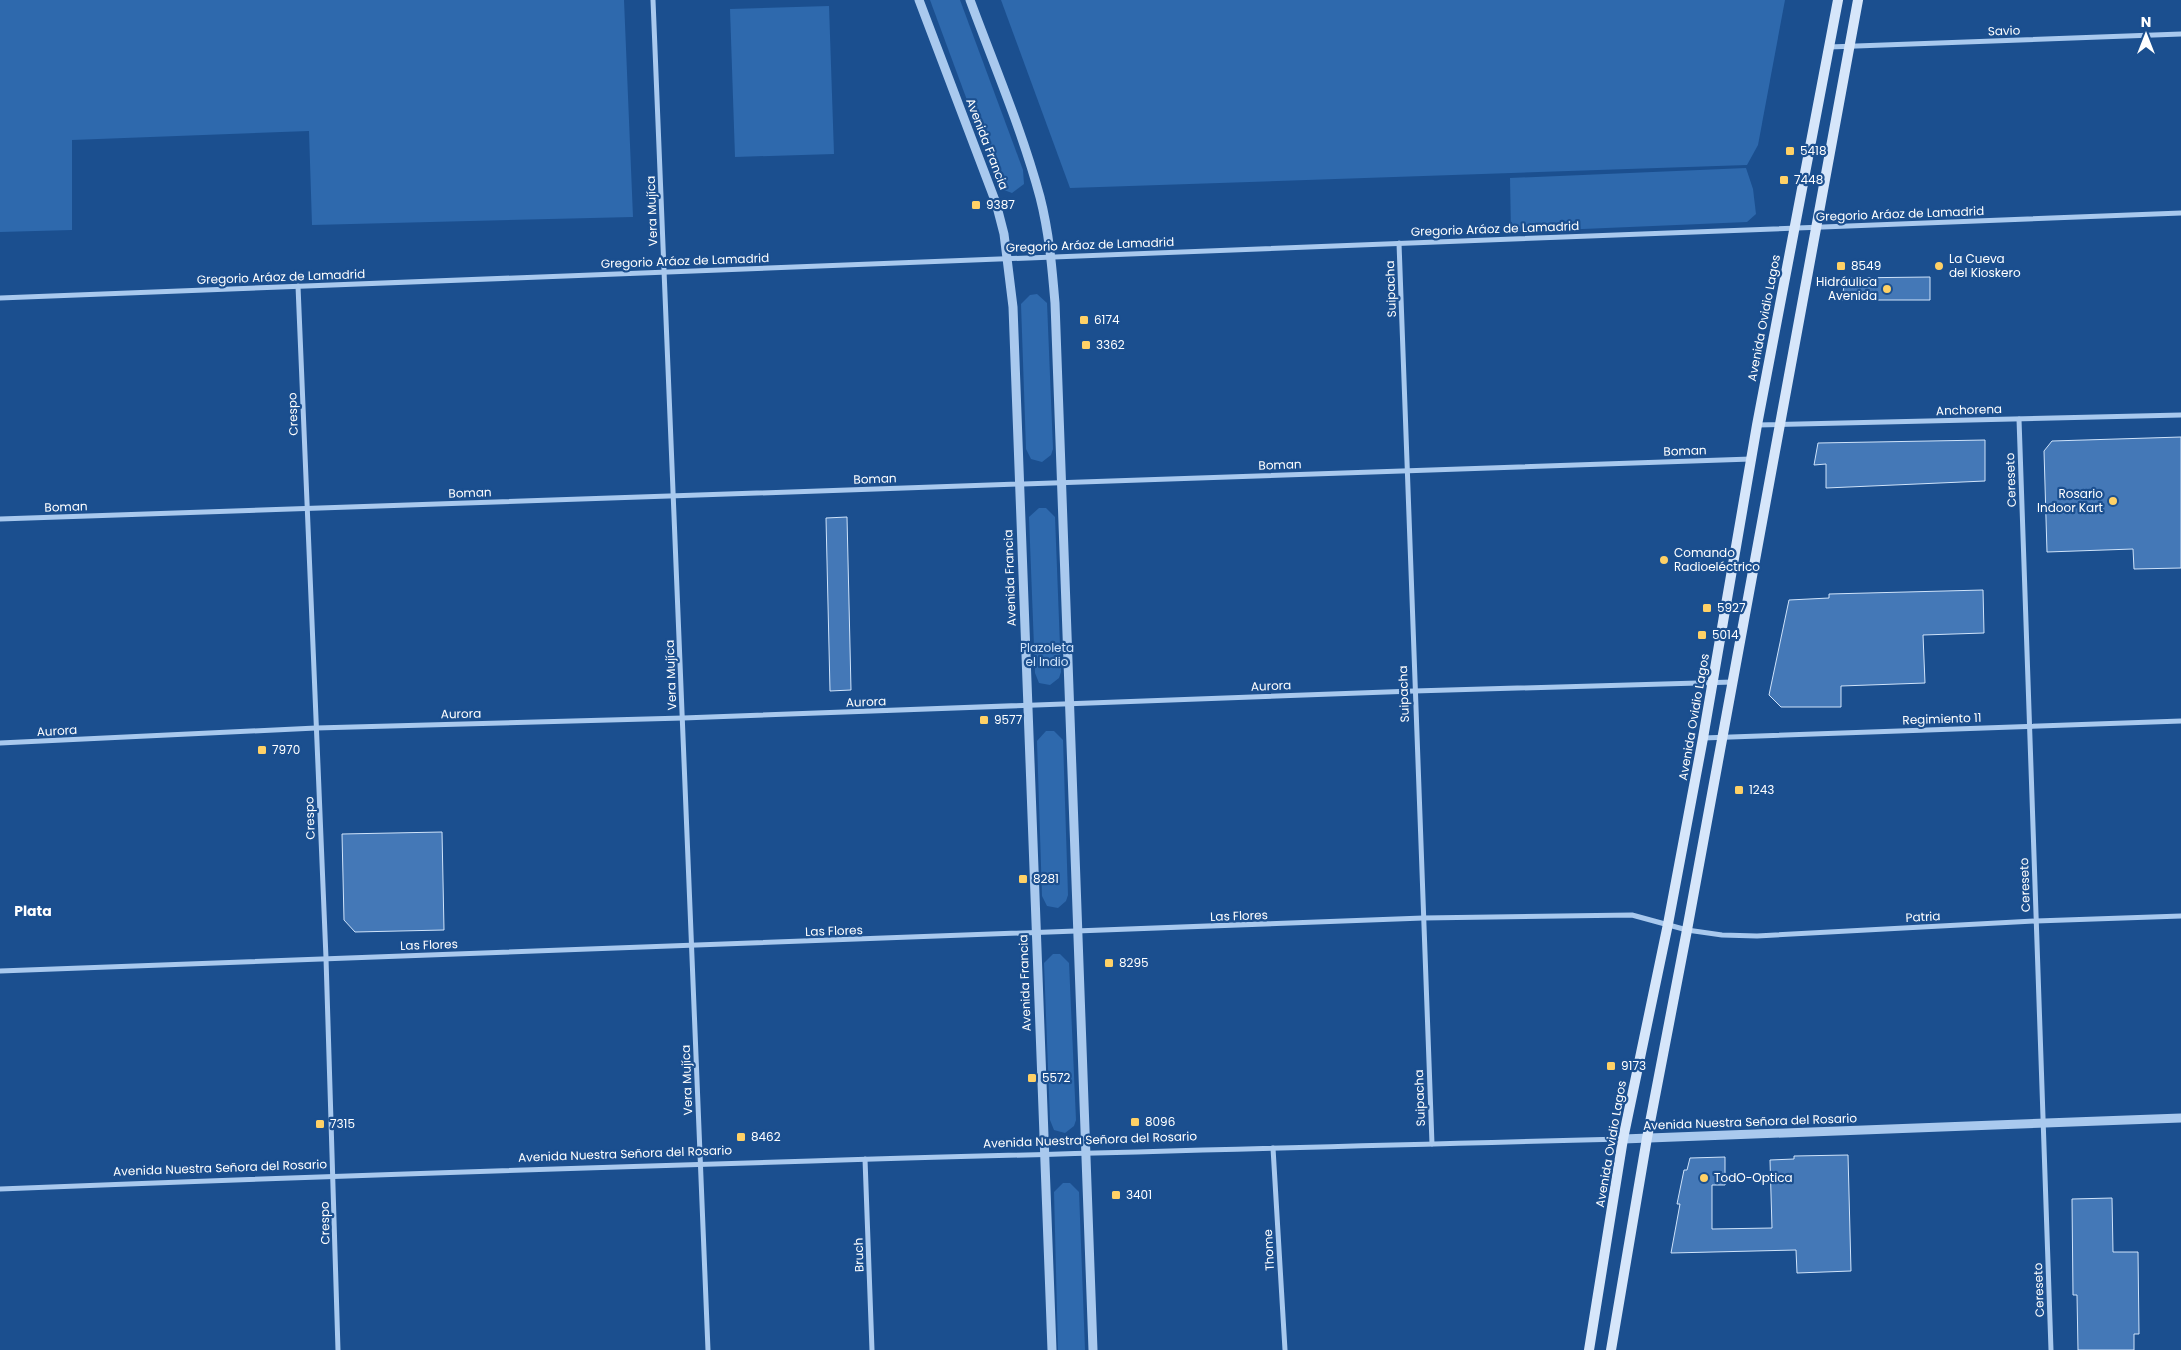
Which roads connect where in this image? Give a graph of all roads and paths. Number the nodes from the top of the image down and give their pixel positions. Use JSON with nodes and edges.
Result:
{"nodes":[{"id":1,"x":653,"y":0,"type":"edge"},
{"id":2,"x":919,"y":0,"type":"edge"},
{"id":3,"x":970,"y":0,"type":"edge"},
{"id":4,"x":1838,"y":0,"type":"edge"},
{"id":5,"x":1858,"y":0,"type":"edge"},
{"id":6,"x":2181,"y":34,"type":"edge"},
{"id":7,"x":1849,"y":46,"type":"junction"},
{"id":8,"x":1829,"y":47,"type":"junction"},
{"id":9,"x":2181,"y":213,"type":"edge"},
{"id":10,"x":1794,"y":227,"type":"junction"},
{"id":11,"x":1816,"y":227,"type":"junction"},
{"id":12,"x":1399,"y":243,"type":"junction"},
{"id":13,"x":1051,"y":257,"type":"junction"},
{"id":14,"x":1007,"y":258,"type":"junction"},
{"id":15,"x":664,"y":272,"type":"junction"},
{"id":16,"x":298,"y":286,"type":"junction"},
{"id":17,"x":0,"y":298,"type":"edge"},
{"id":18,"x":2181,"y":415,"type":"edge"},
{"id":19,"x":2019,"y":419,"type":"junction"},
{"id":20,"x":1757,"y":425,"type":"junction"},
{"id":21,"x":1780,"y":426,"type":"junction"},
{"id":22,"x":1751,"y":459,"type":"junction"},
{"id":23,"x":1406,"y":471,"type":"junction"},
{"id":24,"x":1062,"y":483,"type":"junction"},
{"id":25,"x":1019,"y":484,"type":"junction"},
{"id":26,"x":674,"y":496,"type":"junction"},
{"id":27,"x":307,"y":508,"type":"junction"},
{"id":28,"x":0,"y":519,"type":"edge"},
{"id":29,"x":1714,"y":682,"type":"junction"},
{"id":30,"x":1733,"y":682,"type":"junction"},
{"id":31,"x":1414,"y":691,"type":"junction"},
{"id":32,"x":1070,"y":704,"type":"junction"},
{"id":33,"x":1028,"y":706,"type":"junction"},
{"id":34,"x":683,"y":718,"type":"junction"},
{"id":35,"x":2181,"y":721,"type":"edge"},
{"id":36,"x":2030,"y":726,"type":"junction"},
{"id":37,"x":316,"y":728,"type":"junction"},
{"id":38,"x":1723,"y":737,"type":"junction"},
{"id":39,"x":1703,"y":738,"type":"junction"},
{"id":40,"x":0,"y":743,"type":"edge"},
{"id":41,"x":2181,"y":916,"type":"edge"},
{"id":42,"x":1423,"y":918,"type":"junction"},
{"id":43,"x":2036,"y":921,"type":"junction"},
{"id":44,"x":1668,"y":924,"type":"junction"},
{"id":45,"x":1687,"y":930,"type":"junction"},
{"id":46,"x":1078,"y":932,"type":"junction"},
{"id":47,"x":1036,"y":934,"type":"junction"},
{"id":48,"x":692,"y":947,"type":"junction"},
{"id":49,"x":326,"y":958,"type":"junction"},
{"id":50,"x":0,"y":970,"type":"edge"},
{"id":51,"x":2181,"y":1118,"type":"edge"},
{"id":52,"x":2043,"y":1123,"type":"junction"},
{"id":53,"x":1647,"y":1138,"type":"junction"},
{"id":54,"x":1623,"y":1139,"type":"junction"},
{"id":55,"x":1432,"y":1144,"type":"junction"},
{"id":56,"x":1273,"y":1148,"type":"junction"},
{"id":57,"x":1086,"y":1153,"type":"junction"},
{"id":58,"x":1045,"y":1154,"type":"junction"},
{"id":59,"x":865,"y":1159,"type":"junction"},
{"id":60,"x":700,"y":1164,"type":"junction"},
{"id":61,"x":334,"y":1176,"type":"junction"},
{"id":62,"x":0,"y":1189,"type":"edge"},
{"id":63,"x":338,"y":1350,"type":"edge"},
{"id":64,"x":708,"y":1350,"type":"edge"},
{"id":65,"x":872,"y":1350,"type":"edge"},
{"id":66,"x":1052,"y":1350,"type":"edge"},
{"id":67,"x":1092,"y":1350,"type":"edge"},
{"id":68,"x":1285,"y":1350,"type":"edge"},
{"id":69,"x":1589,"y":1350,"type":"edge"},
{"id":70,"x":1611,"y":1350,"type":"edge"},
{"id":71,"x":2051,"y":1350,"type":"edge"}],
"edges":[{"from":1,"to":15,"type":"street","name":"Vera Mujíca"},
{"from":2,"to":14,"type":"street","name":"Avenida Francia"},
{"from":3,"to":13,"type":"street"},
{"from":4,"to":8,"type":"main road","name":"Avenida Ovidio Lagos"},
{"from":5,"to":7,"type":"main road"},
{"from":6,"to":7,"type":"street","name":"Savio"},
{"from":7,"to":8,"type":"street","name":"Savio"},
{"from":7,"to":11,"type":"main road"},
{"from":8,"to":10,"type":"main road","name":"Avenida Ovidio Lagos"},
{"from":9,"to":11,"type":"street","name":"Gregorio Aráoz de Lamadrid"},
{"from":10,"to":11,"type":"street","name":"Gregorio Aráoz de Lamadrid"},
{"from":10,"to":12,"type":"street","name":"Gregorio Aráoz de Lamadrid"},
{"from":10,"to":20,"type":"main road","name":"Avenida Ovidio Lagos"},
{"from":11,"to":21,"type":"main road"},
{"from":12,"to":13,"type":"street","name":"Gregorio Aráoz de Lamadrid"},
{"from":12,"to":23,"type":"street","name":"Suipacha"},
{"from":13,"to":14,"type":"street","name":"Gregorio Aráoz de Lamadrid"},
{"from":13,"to":24,"type":"street"},
{"from":14,"to":15,"type":"street","name":"Gregorio Aráoz de Lamadrid"},
{"from":14,"to":25,"type":"street","name":"Avenida Francia"},
{"from":15,"to":16,"type":"street","name":"Gregorio Aráoz de Lamadrid"},
{"from":15,"to":26,"type":"street","name":"Vera Mujíca"},
{"from":16,"to":17,"type":"street","name":"Gregorio Aráoz de Lamadrid"},
{"from":16,"to":27,"type":"street","name":"Crespo"},
{"from":18,"to":19,"type":"street","name":"Anchorena"},
{"from":19,"to":21,"type":"street","name":"Anchorena"},
{"from":19,"to":36,"type":"street","name":"Cereseto"},
{"from":20,"to":21,"type":"street","name":"Anchorena"},
{"from":20,"to":22,"type":"main road","name":"Avenida Ovidio Lagos"},
{"from":21,"to":30,"type":"main road"},
{"from":22,"to":23,"type":"street","name":"Boman"},
{"from":22,"to":29,"type":"main road","name":"Avenida Ovidio Lagos"},
{"from":23,"to":24,"type":"street","name":"Boman"},
{"from":23,"to":31,"type":"street","name":"Suipacha"},
{"from":24,"to":25,"type":"street","name":"Boman"},
{"from":24,"to":32,"type":"street"},
{"from":25,"to":26,"type":"street","name":"Boman"},
{"from":25,"to":33,"type":"street","name":"Avenida Francia"},
{"from":26,"to":27,"type":"street","name":"Boman"},
{"from":26,"to":34,"type":"street","name":"Vera Mujíca"},
{"from":27,"to":28,"type":"street","name":"Boman"},
{"from":27,"to":37,"type":"street","name":"Crespo"},
{"from":29,"to":30,"type":"street","name":"Aurora"},
{"from":29,"to":31,"type":"street","name":"Aurora"},
{"from":29,"to":39,"type":"main road","name":"Avenida Ovidio Lagos"},
{"from":30,"to":38,"type":"main road"},
{"from":31,"to":32,"type":"street","name":"Aurora"},
{"from":31,"to":42,"type":"street","name":"Suipacha"},
{"from":32,"to":33,"type":"street","name":"Aurora"},
{"from":32,"to":46,"type":"street"},
{"from":33,"to":34,"type":"street","name":"Aurora"},
{"from":33,"to":47,"type":"street","name":"Avenida Francia"},
{"from":34,"to":37,"type":"street","name":"Aurora"},
{"from":34,"to":48,"type":"street","name":"Vera Mujíca"},
{"from":35,"to":36,"type":"street","name":"Regimiento 11"},
{"from":36,"to":38,"type":"street","name":"Regimiento 11"},
{"from":36,"to":43,"type":"street","name":"Cereseto"},
{"from":37,"to":40,"type":"street","name":"Aurora"},
{"from":37,"to":49,"type":"street","name":"Crespo"},
{"from":38,"to":39,"type":"street","name":"Regimiento 11"},
{"from":38,"to":45,"type":"main road"},
{"from":39,"to":44,"type":"main road","name":"Avenida Ovidio Lagos"},
{"from":41,"to":43,"type":"street","name":"Patria"},
{"from":42,"to":44,"type":"street","name":"Las Flores"},
{"from":42,"to":46,"type":"street","name":"Las Flores"},
{"from":42,"to":55,"type":"street","name":"Suipacha"},
{"from":43,"to":45,"type":"street","name":"Patria"},
{"from":43,"to":52,"type":"street","name":"Cereseto"},
{"from":44,"to":45,"type":"street","name":"Patria"},
{"from":44,"to":54,"type":"main road","name":"Avenida Ovidio Lagos"},
{"from":45,"to":53,"type":"main road"},
{"from":46,"to":47,"type":"street","name":"Las Flores"},
{"from":46,"to":57,"type":"street"},
{"from":47,"to":48,"type":"street","name":"Las Flores"},
{"from":47,"to":58,"type":"street","name":"Avenida Francia"},
{"from":48,"to":49,"type":"street","name":"Las Flores"},
{"from":48,"to":60,"type":"street","name":"Vera Mujíca"},
{"from":49,"to":50,"type":"street","name":"Las Flores"},
{"from":49,"to":61,"type":"street","name":"Crespo"},
{"from":51,"to":52,"type":"street","name":"Avenida Nuestra Señora del Rosario"},
{"from":52,"to":53,"type":"street","name":"Avenida Nuestra Señora del Rosario"},
{"from":52,"to":71,"type":"street","name":"Cereseto"},
{"from":53,"to":54,"type":"street","name":"Avenida Nuestra Señora del Rosario"},
{"from":53,"to":70,"type":"main road"},
{"from":54,"to":55,"type":"street","name":"Avenida Nuestra Señora del Rosario"},
{"from":54,"to":69,"type":"main road","name":"Avenida Ovidio Lagos"},
{"from":55,"to":56,"type":"street","name":"Avenida Nuestra Señora del Rosario"},
{"from":56,"to":57,"type":"street","name":"Avenida Nuestra Señora del Rosario"},
{"from":56,"to":68,"type":"street","name":"Thome"},
{"from":57,"to":58,"type":"street","name":"Avenida Nuestra Señora del Rosario"},
{"from":57,"to":67,"type":"street"},
{"from":58,"to":59,"type":"street","name":"Avenida Nuestra Señora del Rosario"},
{"from":58,"to":66,"type":"street","name":"Avenida Francia"},
{"from":59,"to":60,"type":"street","name":"Avenida Nuestra Señora del Rosario"},
{"from":59,"to":65,"type":"street","name":"Bruch"},
{"from":60,"to":61,"type":"street","name":"Avenida Nuestra Señora del Rosario"},
{"from":60,"to":64,"type":"street","name":"Vera Mujíca"},
{"from":61,"to":62,"type":"street","name":"Avenida Nuestra Señora del Rosario"},
{"from":61,"to":63,"type":"street","name":"Crespo"}]}
